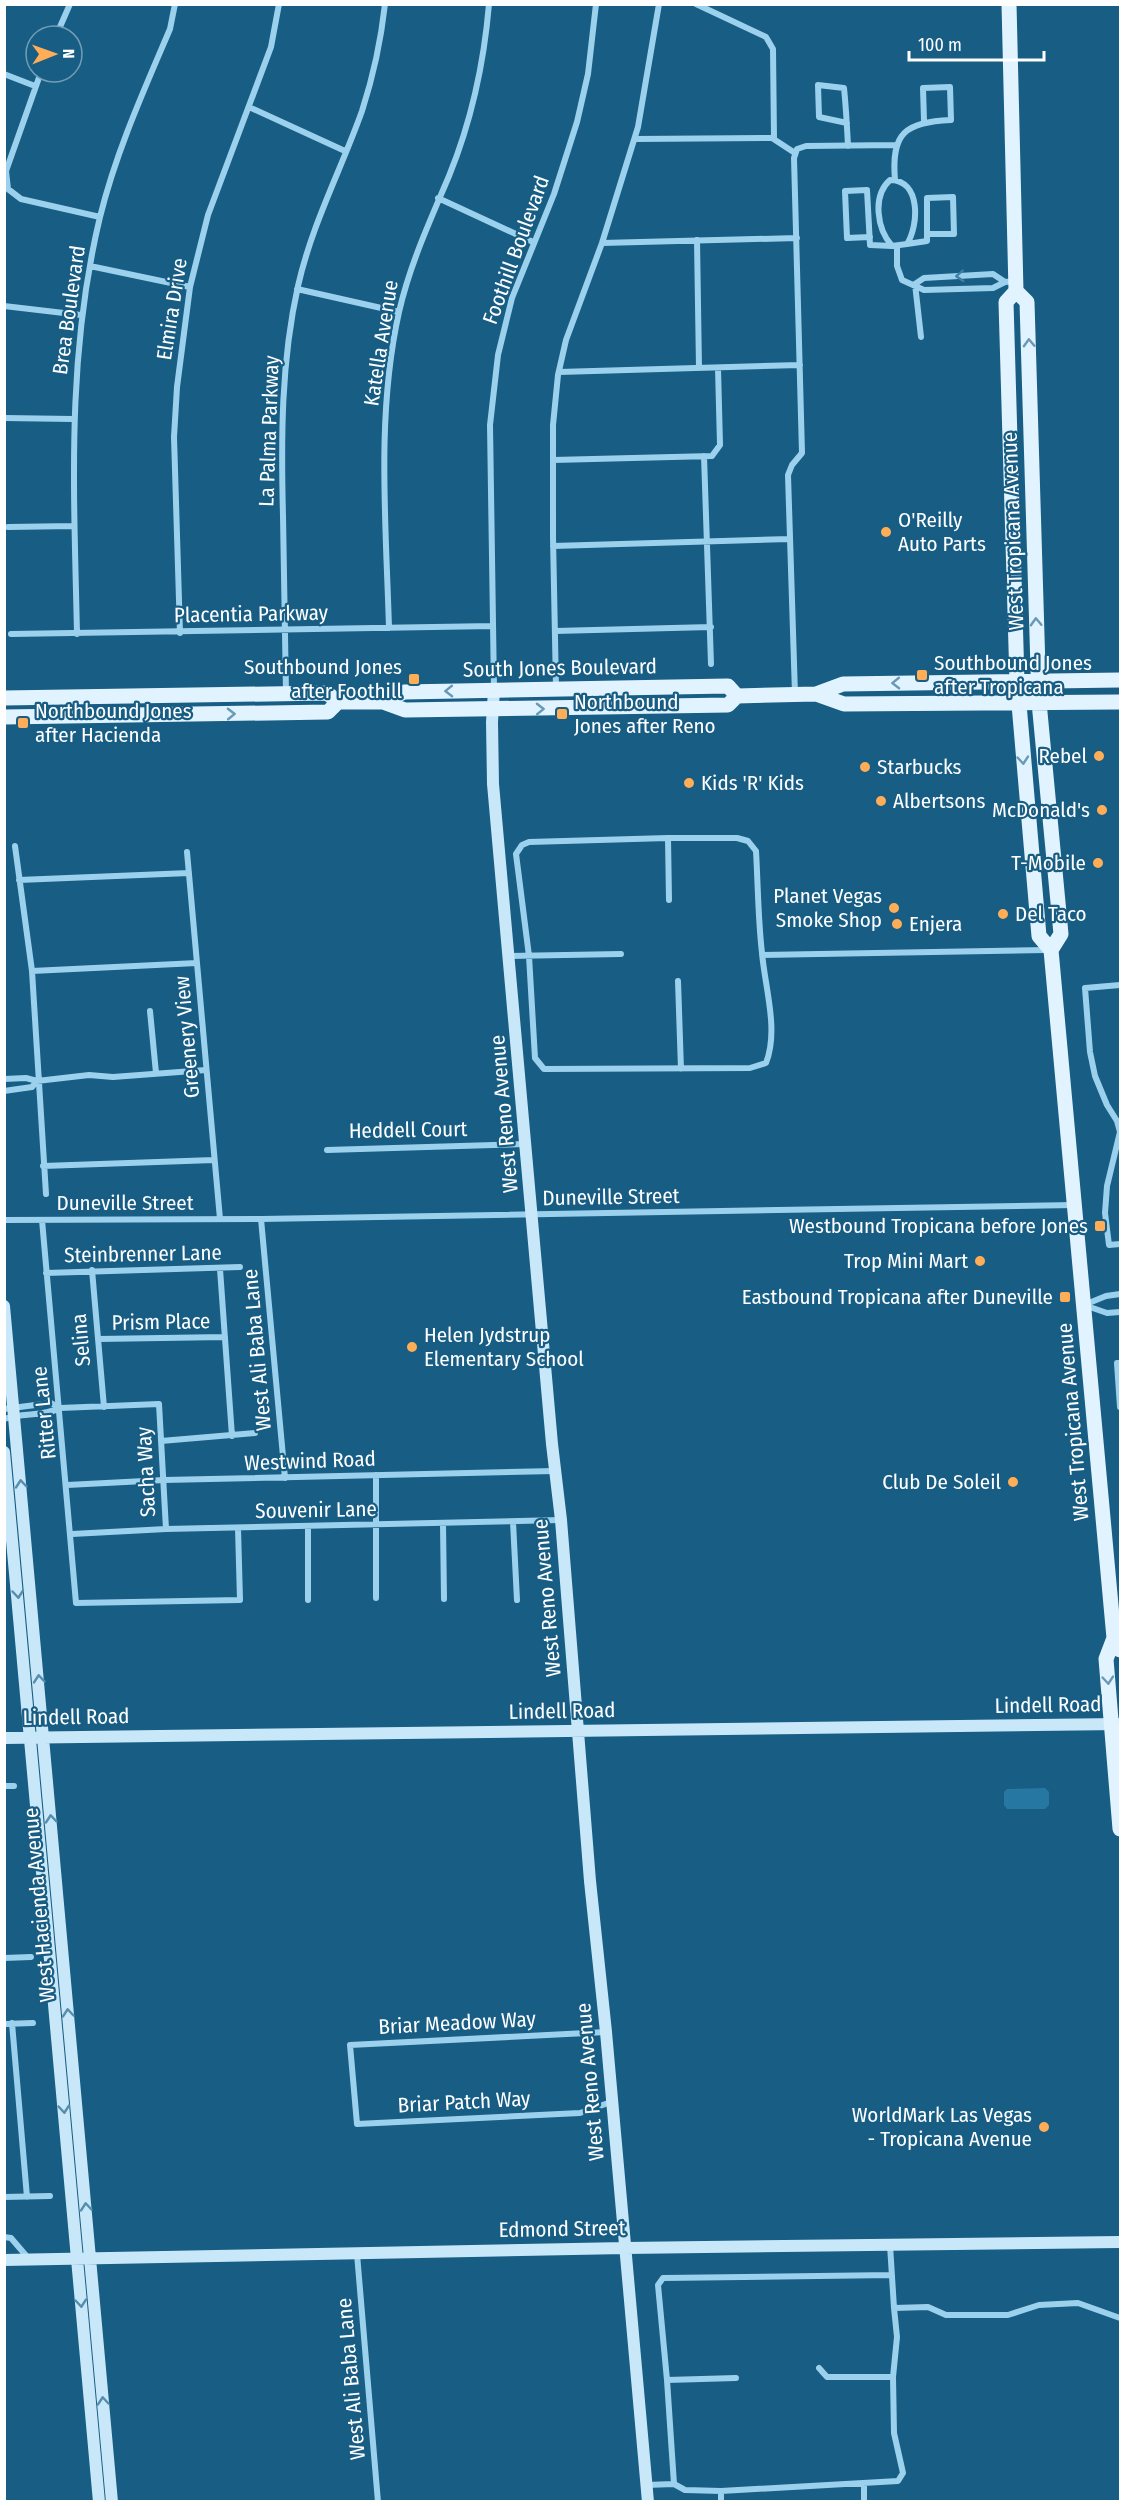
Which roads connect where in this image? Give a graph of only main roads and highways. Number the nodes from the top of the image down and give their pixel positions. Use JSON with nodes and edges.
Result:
{"nodes":[{"id":1,"x":1009,"y":4,"type":"edge"},
{"id":2,"x":1012,"y":285,"type":"junction"},
{"id":3,"x":1008,"y":346,"type":"junction"},
{"id":4,"x":1031,"y":430,"type":"junction"},
{"id":5,"x":1120,"y":680,"type":"edge"},
{"id":6,"x":1017,"y":681,"type":"junction"},
{"id":7,"x":1038,"y":681,"type":"junction"},
{"id":8,"x":816,"y":694,"type":"junction"},
{"id":9,"x":195,"y":695,"type":"junction"},
{"id":10,"x":737,"y":696,"type":"junction"},
{"id":11,"x":4,"y":698,"type":"edge"},
{"id":12,"x":338,"y":702,"type":"junction"},
{"id":13,"x":383,"y":702,"type":"junction"},
{"id":14,"x":1018,"y":702,"type":"junction"},
{"id":15,"x":1039,"y":702,"type":"junction"},
{"id":16,"x":1120,"y":702,"type":"edge"},
{"id":17,"x":195,"y":715,"type":"junction"},
{"id":18,"x":4,"y":717,"type":"edge"},
{"id":19,"x":1051,"y":950,"type":"junction"},
{"id":20,"x":1117,"y":1644,"type":"edge"},
{"id":21,"x":1116,"y":1724,"type":"edge"},
{"id":22,"x":1120,"y":1829,"type":"edge"}],
"edges":[{"from":1,"to":2,"type":"main road","name":"West Tropicana Avenue"},
{"from":2,"to":3,"type":"main road","name":"West Tropicana Avenue"},
{"from":4,"to":2,"type":"main road","name":"West Tropicana Avenue","one_way":true},
{"from":3,"to":4,"type":"main road"},
{"from":3,"to":6,"type":"main road","name":"West Tropicana Avenue"},
{"from":7,"to":4,"type":"main road","name":"West Tropicana Avenue","one_way":true},
{"from":5,"to":7,"type":"main road","name":"South Jones Boulevard"},
{"from":6,"to":7,"type":"main road","name":"South Jones Boulevard"},
{"from":6,"to":8,"type":"main road","name":"South Jones Boulevard","one_way":true},
{"from":6,"to":14,"type":"main road","name":"West Tropicana Avenue"},
{"from":7,"to":15,"type":"main road","name":"West Tropicana Avenue"},
{"from":8,"to":10,"type":"main road","name":"South Jones Boulevard"},
{"from":8,"to":14,"type":"main road","name":"South Jones Boulevard"},
{"from":9,"to":11,"type":"main road","name":"South Jones Boulevard"},
{"from":9,"to":12,"type":"main road","name":"South Jones Boulevard"},
{"from":9,"to":17,"type":"main road"},
{"from":13,"to":10,"type":"main road","name":"South Jones Boulevard","one_way":true},
{"from":10,"to":13,"type":"main road","name":"South Jones Boulevard","one_way":true},
{"from":12,"to":13,"type":"main road","name":"South Jones Boulevard"},
{"from":17,"to":12,"type":"main road","name":"South Jones Boulevard","one_way":true},
{"from":14,"to":15,"type":"main road","name":"South Jones Boulevard"},
{"from":14,"to":19,"type":"main road","name":"West Tropicana Avenue","one_way":true},
{"from":15,"to":16,"type":"main road","name":"South Jones Boulevard"},
{"from":15,"to":19,"type":"main road","name":"West Tropicana Avenue"},
{"from":17,"to":18,"type":"main road","name":"South Jones Boulevard"},
{"from":19,"to":20,"type":"main road","name":"West Tropicana Avenue"},
{"from":20,"to":21,"type":"main road","name":"West Tropicana Avenue","one_way":true},
{"from":21,"to":22,"type":"main road","name":"West Tropicana Avenue"}]}
